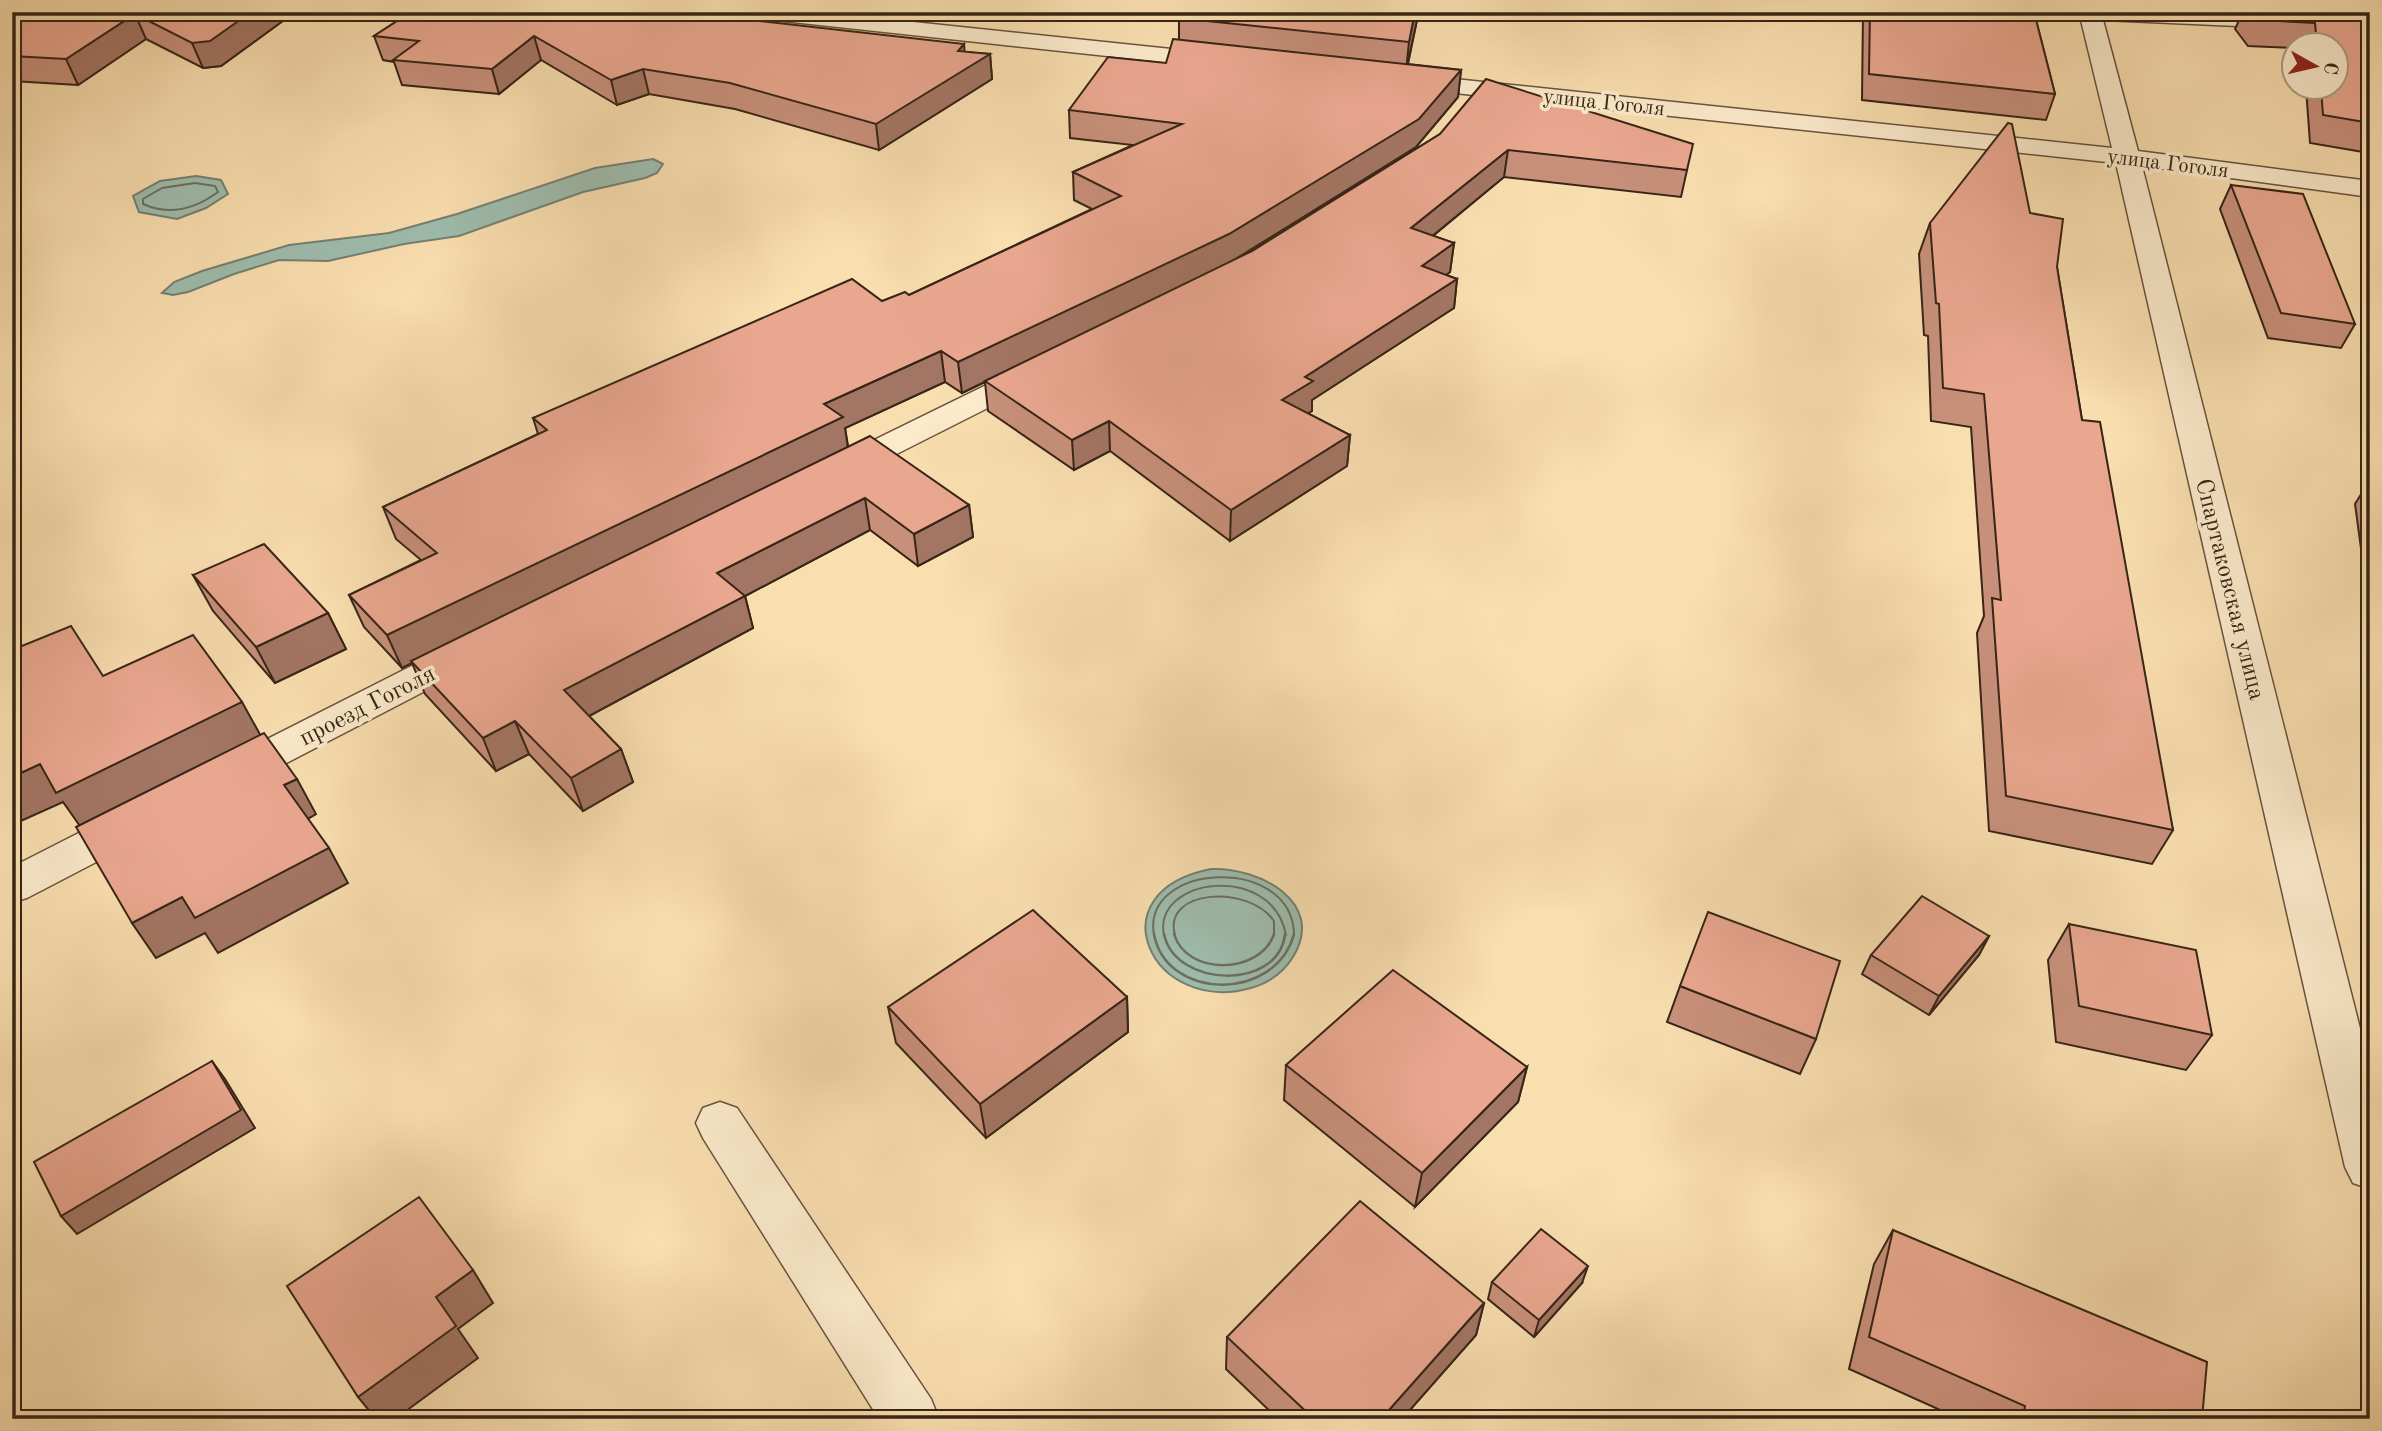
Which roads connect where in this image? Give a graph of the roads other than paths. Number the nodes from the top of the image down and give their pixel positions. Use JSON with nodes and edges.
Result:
{"nodes":[{"id":1,"x":754,"y":12,"type":"edge"},
{"id":2,"x":2090,"y":13,"type":"edge"},
{"id":3,"x":828,"y":16,"type":"edge"},
{"id":4,"x":2370,"y":25,"type":"edge"},
{"id":5,"x":1247,"y":64,"type":"edge"},
{"id":6,"x":1384,"y":79,"type":"edge"},
{"id":7,"x":1480,"y":89,"type":"junction"},
{"id":8,"x":1453,"y":121,"type":"edge"},
{"id":9,"x":2127,"y":156,"type":"junction"},
{"id":10,"x":2370,"y":189,"type":"edge"},
{"id":11,"x":1066,"y":358,"type":"edge"},
{"id":12,"x":804,"y":487,"type":"edge"},
{"id":13,"x":493,"y":640,"type":"edge"},
{"id":14,"x":197,"y":792,"type":"edge"},
{"id":15,"x":160,"y":810,"type":"edge"},
{"id":16,"x":12,"y":886,"type":"edge"},
{"id":17,"x":720,"y":1123,"type":"dead end"},
{"id":18,"x":2370,"y":1167,"type":"edge"},
{"id":19,"x":911,"y":1419,"type":"edge"}],
"edges":[{"from":1,"to":3,"type":"street"},
{"from":2,"to":4,"type":"street"},
{"from":2,"to":9,"type":"street","name":"Спартаковская улица"},
{"from":3,"to":5,"type":"street"},
{"from":6,"to":7,"type":"street","name":"улица Гоголя"},
{"from":7,"to":8,"type":"street"},
{"from":7,"to":9,"type":"street","name":"улица Гоголя"},
{"from":9,"to":10,"type":"street","name":"улица Гоголя"},
{"from":9,"to":18,"type":"street","name":"Спартаковская улица"},
{"from":11,"to":12,"type":"street"},
{"from":13,"to":14,"type":"street","name":"проезд Гоголя"},
{"from":15,"to":16,"type":"street"},
{"from":17,"to":19,"type":"street"}]}
